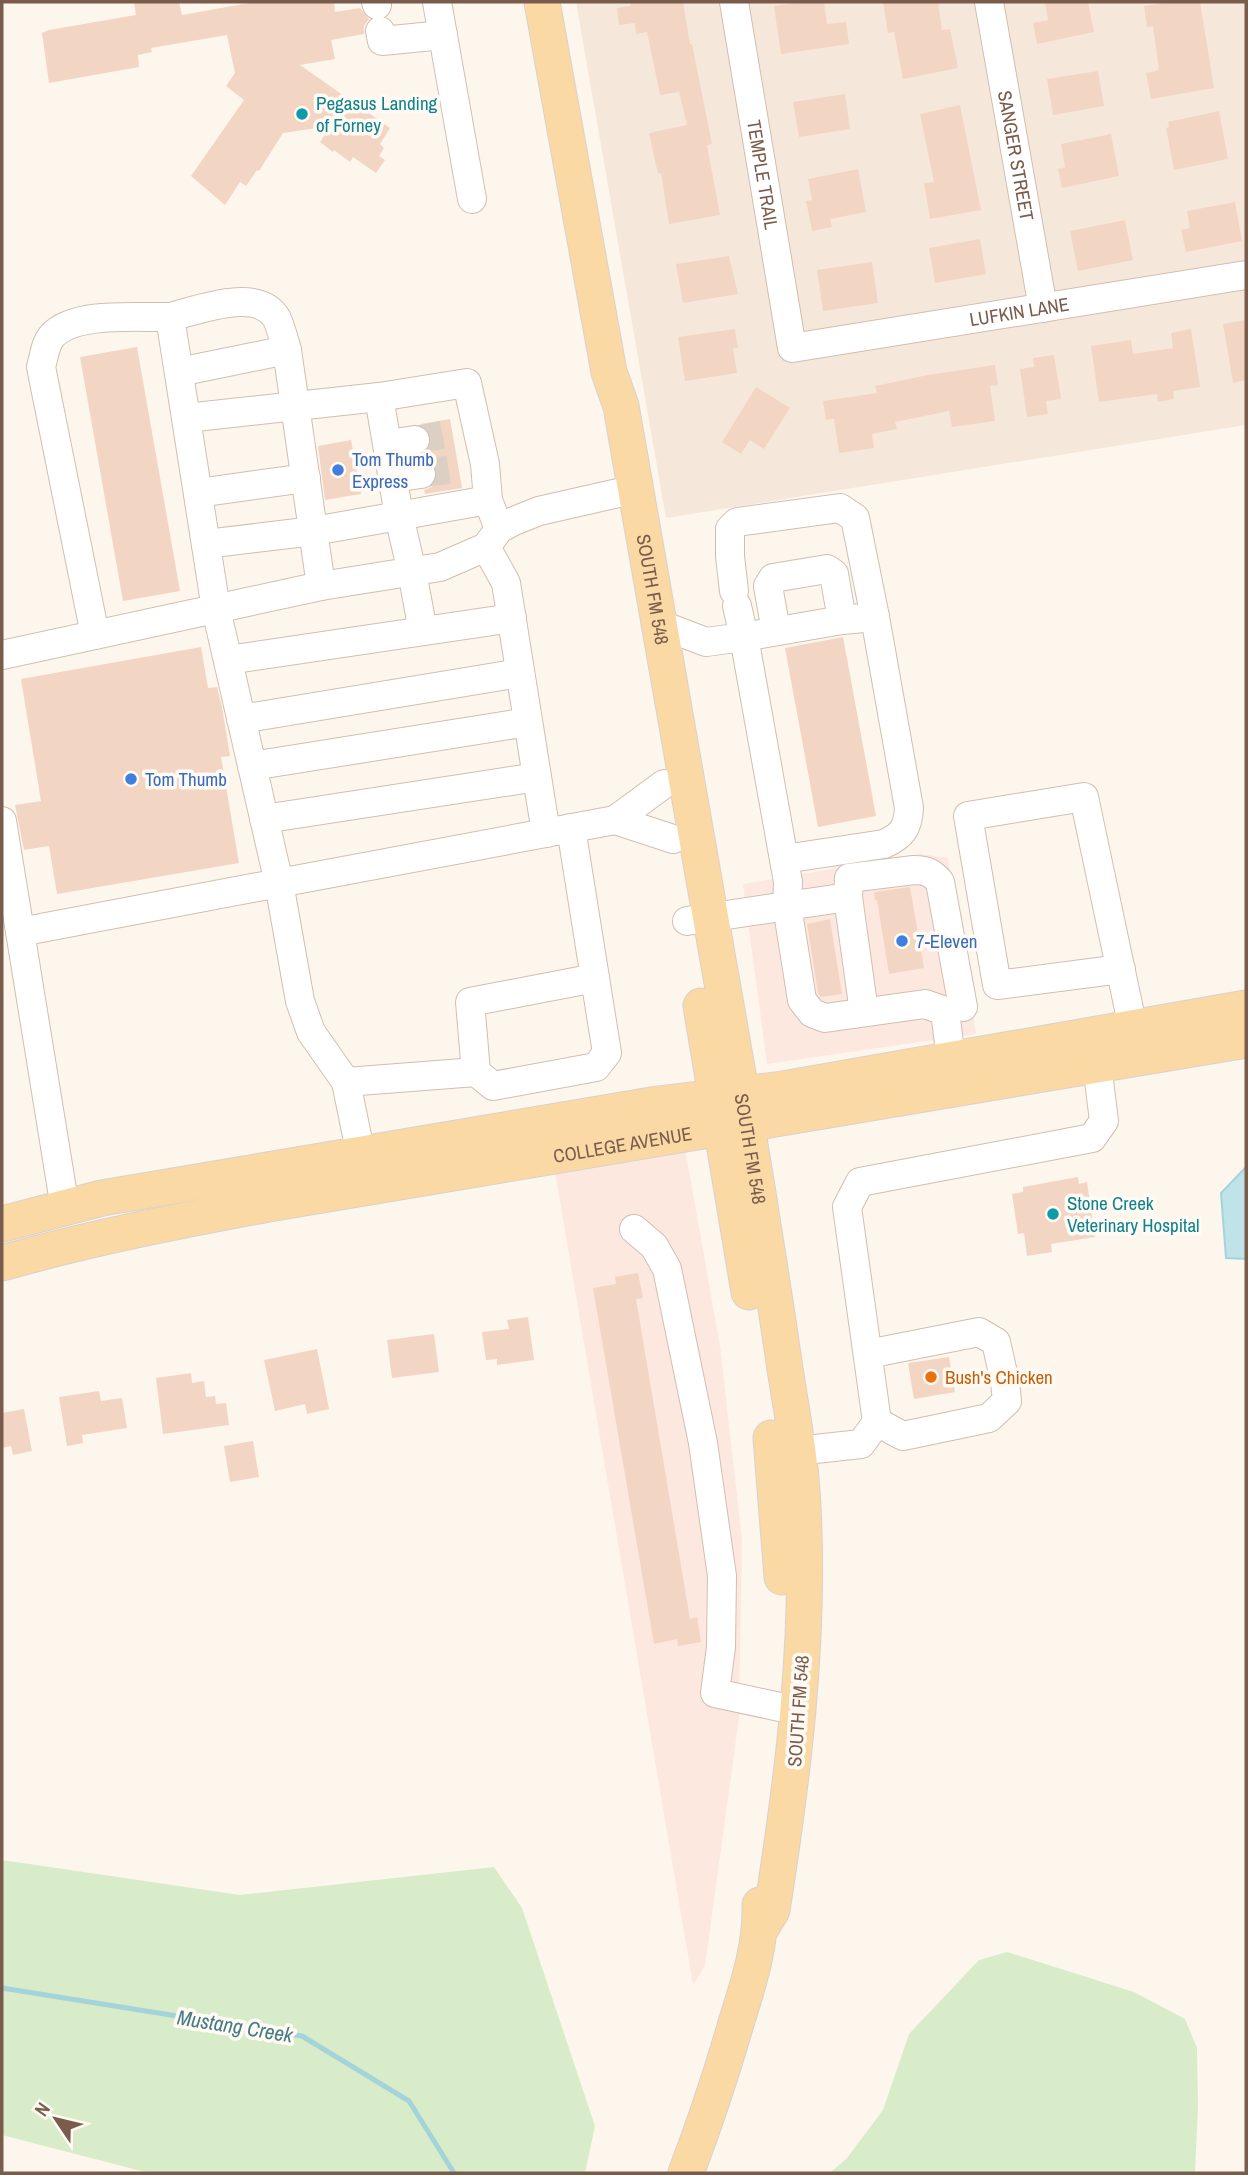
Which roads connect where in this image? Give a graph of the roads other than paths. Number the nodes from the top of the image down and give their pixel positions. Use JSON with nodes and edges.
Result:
{"nodes":[{"id":1,"x":437,"y":2,"type":"edge"},
{"id":2,"x":542,"y":2,"type":"edge"},
{"id":3,"x":734,"y":2,"type":"edge"},
{"id":4,"x":989,"y":2,"type":"edge"},
{"id":5,"x":378,"y":12,"type":"edge"},
{"id":6,"x":443,"y":35,"type":"junction"},
{"id":7,"x":472,"y":200,"type":"dead end"},
{"id":8,"x":1246,"y":275,"type":"edge"},
{"id":9,"x":1043,"y":308,"type":"junction"},
{"id":10,"x":170,"y":317,"type":"junction"},
{"id":11,"x":792,"y":348,"type":"joint"},
{"id":12,"x":287,"y":350,"type":"junction"},
{"id":13,"x":179,"y":372,"type":"junction"},
{"id":14,"x":380,"y":397,"type":"junction"},
{"id":15,"x":297,"y":408,"type":"junction"},
{"id":16,"x":186,"y":418,"type":"junction"},
{"id":17,"x":421,"y":474,"type":"tunnel mouth"},
{"id":18,"x":306,"y":478,"type":"junction"},
{"id":19,"x":393,"y":478,"type":"junction"},
{"id":20,"x":625,"y":491,"type":"junction"},
{"id":21,"x":198,"y":493,"type":"junction"},
{"id":22,"x":488,"y":500,"type":"junction"},
{"id":23,"x":399,"y":516,"type":"junction"},
{"id":24,"x":314,"y":531,"type":"junction"},
{"id":25,"x":492,"y":538,"type":"junction"},
{"id":26,"x":206,"y":544,"type":"junction"},
{"id":27,"x":412,"y":572,"type":"junction"},
{"id":28,"x":321,"y":586,"type":"junction"},
{"id":29,"x":216,"y":609,"type":"junction"},
{"id":30,"x":875,"y":617,"type":"junction"},
{"id":31,"x":512,"y":618,"type":"junction"},
{"id":32,"x":842,"y":620,"type":"junction"},
{"id":33,"x":659,"y":624,"type":"junction"},
{"id":34,"x":422,"y":631,"type":"junction"},
{"id":35,"x":776,"y":631,"type":"junction"},
{"id":36,"x":95,"y":635,"type":"junction"},
{"id":37,"x":744,"y":637,"type":"junction"},
{"id":38,"x":706,"y":642,"type":"junction"},
{"id":39,"x":2,"y":655,"type":"edge"},
{"id":40,"x":228,"y":660,"type":"junction"},
{"id":41,"x":669,"y":670,"type":"junction"},
{"id":42,"x":520,"y":673,"type":"junction"},
{"id":43,"x":241,"y":719,"type":"junction"},
{"id":44,"x":528,"y":722,"type":"junction"},
{"id":45,"x":252,"y":766,"type":"junction"},
{"id":46,"x":537,"y":777,"type":"junction"},
{"id":47,"x":664,"y":784,"type":"junction"},
{"id":48,"x":264,"y":819,"type":"junction"},
{"id":49,"x":615,"y":820,"type":"junction"},
{"id":50,"x":2,"y":821,"type":"edge"},
{"id":51,"x":558,"y":831,"type":"junction"},
{"id":52,"x":673,"y":839,"type":"junction"},
{"id":53,"x":785,"y":859,"type":"junction"},
{"id":54,"x":279,"y":883,"type":"junction"},
{"id":55,"x":848,"y":897,"type":"junction"},
{"id":56,"x":787,"y":906,"type":"junction"},
{"id":57,"x":699,"y":920,"type":"junction"},
{"id":58,"x":20,"y":932,"type":"junction"},
{"id":59,"x":1121,"y":969,"type":"junction"},
{"id":60,"x":595,"y":978,"type":"junction"},
{"id":61,"x":997,"y":985,"type":"junction"},
{"id":62,"x":1246,"y":1008,"type":"edge"},
{"id":63,"x":954,"y":1009,"type":"junction"},
{"id":64,"x":864,"y":1012,"type":"junction"},
{"id":65,"x":1133,"y":1028,"type":"junction"},
{"id":66,"x":1246,"y":1040,"type":"edge"},
{"id":67,"x":951,"y":1060,"type":"junction"},
{"id":68,"x":1097,"y":1065,"type":"junction"},
{"id":69,"x":476,"y":1072,"type":"junction"},
{"id":70,"x":346,"y":1082,"type":"junction"},
{"id":71,"x":731,"y":1110,"type":"junction"},
{"id":72,"x":360,"y":1154,"type":"junction"},
{"id":73,"x":367,"y":1188,"type":"junction"},
{"id":74,"x":65,"y":1208,"type":"junction"},
{"id":75,"x":2,"y":1224,"type":"edge"},
{"id":76,"x":634,"y":1229,"type":"dead end"},
{"id":77,"x":2,"y":1263,"type":"edge"},
{"id":78,"x":868,"y":1354,"type":"junction"},
{"id":79,"x":877,"y":1422,"type":"junction"},
{"id":80,"x":797,"y":1449,"type":"junction"},
{"id":81,"x":780,"y":1707,"type":"junction"},
{"id":82,"x":761,"y":1928,"type":"junction"},
{"id":83,"x":686,"y":2173,"type":"edge"}],
"edges":[{"from":1,"to":6,"type":"street"},
{"from":2,"to":20,"type":"main road","name":"SOUTH FM 548"},
{"from":3,"to":11,"type":"street","name":"TEMPLE TRAIL"},
{"from":4,"to":9,"type":"street","name":"SANGER STREET"},
{"from":5,"to":6,"type":"street"},
{"from":6,"to":7,"type":"street"},
{"from":8,"to":9,"type":"street","name":"LUFKIN LANE"},
{"from":9,"to":11,"type":"street","name":"LUFKIN LANE"},
{"from":10,"to":12,"type":"street"},
{"from":10,"to":13,"type":"street"},
{"from":10,"to":36,"type":"street"},
{"from":12,"to":13,"type":"street"},
{"from":12,"to":15,"type":"street"},
{"from":13,"to":16,"type":"street"},
{"from":14,"to":15,"type":"street"},
{"from":14,"to":19,"type":"street"},
{"from":14,"to":22,"type":"street"},
{"from":15,"to":16,"type":"street"},
{"from":15,"to":18,"type":"street"},
{"from":16,"to":21,"type":"street"},
{"from":17,"to":19,"type":"street"},
{"from":18,"to":21,"type":"street"},
{"from":18,"to":24,"type":"street"},
{"from":19,"to":23,"type":"street"},
{"from":20,"to":25,"type":"street"},
{"from":20,"to":33,"type":"main road","name":"SOUTH FM 548"},
{"from":20,"to":47,"type":"main road","name":"SOUTH FM 548"},
{"from":21,"to":26,"type":"street"},
{"from":22,"to":23,"type":"street"},
{"from":22,"to":25,"type":"street"},
{"from":23,"to":24,"type":"street"},
{"from":23,"to":27,"type":"street"},
{"from":24,"to":26,"type":"street"},
{"from":24,"to":28,"type":"street"},
{"from":25,"to":27,"type":"street"},
{"from":25,"to":31,"type":"street"},
{"from":26,"to":29,"type":"street"},
{"from":27,"to":28,"type":"street"},
{"from":27,"to":34,"type":"street"},
{"from":28,"to":29,"type":"street"},
{"from":29,"to":36,"type":"street"},
{"from":29,"to":40,"type":"street"},
{"from":30,"to":32,"type":"street"},
{"from":30,"to":37,"type":"street"},
{"from":30,"to":53,"type":"street"},
{"from":31,"to":34,"type":"street"},
{"from":31,"to":42,"type":"street"},
{"from":32,"to":35,"type":"street"},
{"from":32,"to":35,"type":"street"},
{"from":33,"to":38,"type":"street"},
{"from":33,"to":41,"type":"main road","name":"SOUTH FM 548"},
{"from":34,"to":40,"type":"street"},
{"from":35,"to":37,"type":"street"},
{"from":36,"to":39,"type":"street"},
{"from":37,"to":38,"type":"street"},
{"from":37,"to":53,"type":"street"},
{"from":38,"to":41,"type":"street"},
{"from":40,"to":43,"type":"street"},
{"from":41,"to":57,"type":"main road","name":"SOUTH FM 548"},
{"from":42,"to":43,"type":"street"},
{"from":42,"to":44,"type":"street"},
{"from":43,"to":45,"type":"street"},
{"from":44,"to":45,"type":"street"},
{"from":44,"to":46,"type":"street"},
{"from":45,"to":48,"type":"street"},
{"from":46,"to":48,"type":"street"},
{"from":46,"to":51,"type":"street"},
{"from":47,"to":49,"type":"street"},
{"from":47,"to":52,"type":"main road","name":"SOUTH FM 548"},
{"from":48,"to":54,"type":"street"},
{"from":49,"to":51,"type":"street"},
{"from":49,"to":52,"type":"street"},
{"from":50,"to":58,"type":"street"},
{"from":51,"to":54,"type":"street"},
{"from":51,"to":60,"type":"street"},
{"from":52,"to":57,"type":"main road","name":"SOUTH FM 548"},
{"from":53,"to":56,"type":"street"},
{"from":54,"to":58,"type":"street"},
{"from":54,"to":70,"type":"street"},
{"from":55,"to":56,"type":"street"},
{"from":55,"to":63,"type":"street"},
{"from":55,"to":64,"type":"street"},
{"from":56,"to":57,"type":"street"},
{"from":56,"to":64,"type":"street"},
{"from":57,"to":71,"type":"main road","name":"SOUTH FM 548"},
{"from":58,"to":74,"type":"street"},
{"from":59,"to":61,"type":"street"},
{"from":59,"to":61,"type":"street"},
{"from":59,"to":65,"type":"street"},
{"from":60,"to":69,"type":"street"},
{"from":60,"to":69,"type":"street"},
{"from":61,"to":63,"type":"street"},
{"from":62,"to":65,"type":"main road","name":"COLLEGE AVENUE"},
{"from":63,"to":64,"type":"street"},
{"from":63,"to":67,"type":"street"},
{"from":65,"to":67,"type":"main road","name":"COLLEGE AVENUE"},
{"from":66,"to":68,"type":"main road","name":"COLLEGE AVENUE"},
{"from":67,"to":71,"type":"main road","name":"COLLEGE AVENUE"},
{"from":68,"to":71,"type":"main road","name":"COLLEGE AVENUE"},
{"from":68,"to":78,"type":"street"},
{"from":69,"to":70,"type":"street"},
{"from":70,"to":72,"type":"street"},
{"from":71,"to":72,"type":"main road","name":"COLLEGE AVENUE"},
{"from":71,"to":73,"type":"main road","name":"COLLEGE AVENUE"},
{"from":71,"to":80,"type":"main road","name":"SOUTH FM 548"},
{"from":71,"to":81,"type":"main road","name":"SOUTH FM 548"},
{"from":72,"to":73,"type":"street"},
{"from":72,"to":74,"type":"main road","name":"COLLEGE AVENUE"},
{"from":73,"to":77,"type":"main road","name":"COLLEGE AVENUE"},
{"from":74,"to":75,"type":"main road","name":"COLLEGE AVENUE"},
{"from":76,"to":81,"type":"street"},
{"from":78,"to":79,"type":"street"},
{"from":78,"to":79,"type":"street"},
{"from":79,"to":80,"type":"street"},
{"from":80,"to":82,"type":"main road","name":"SOUTH FM 548"},
{"from":81,"to":82,"type":"main road","name":"SOUTH FM 548"},
{"from":82,"to":83,"type":"main road","name":"SOUTH FM 548"}]}
